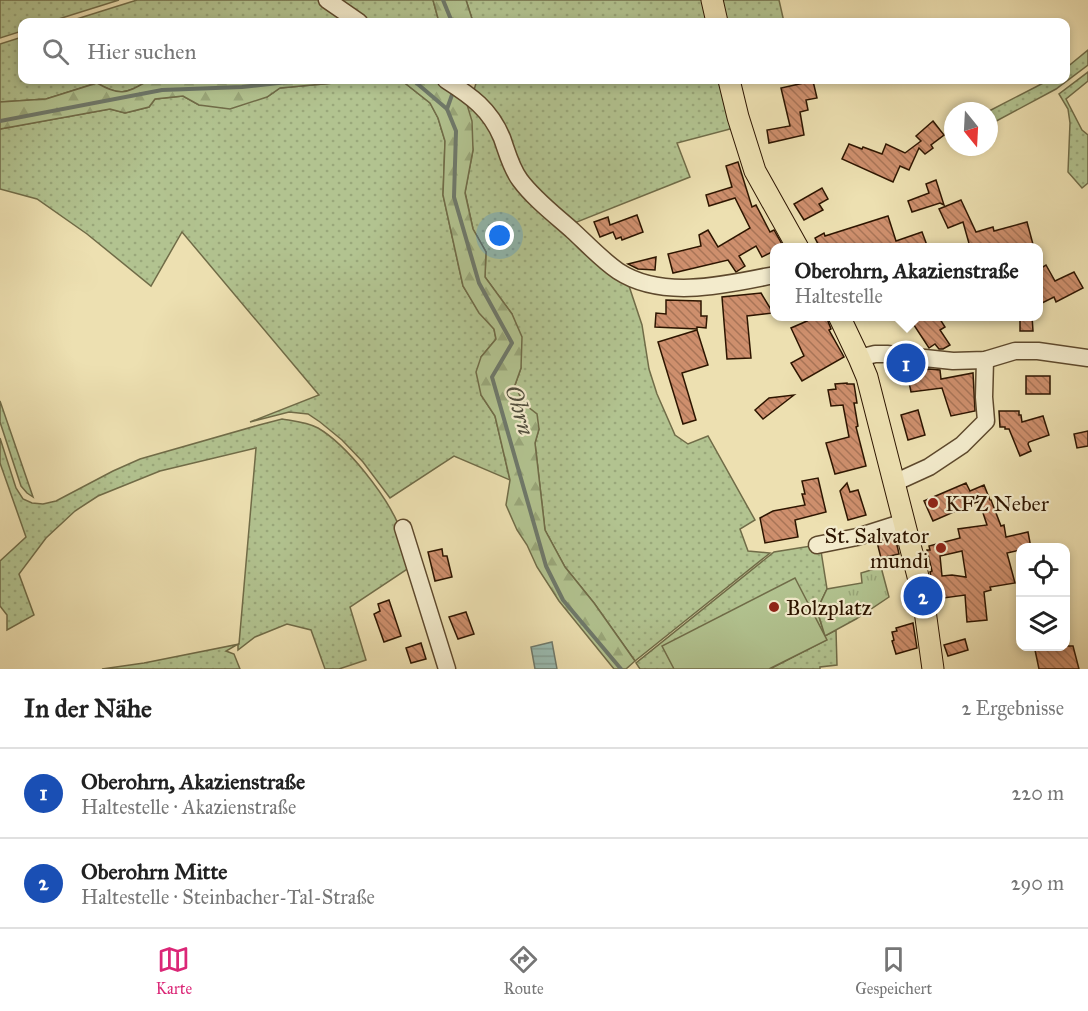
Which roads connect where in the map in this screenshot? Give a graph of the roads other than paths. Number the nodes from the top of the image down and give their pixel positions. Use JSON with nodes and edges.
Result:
{"nodes":[{"id":1,"x":327,"y":0,"type":"edge"},
{"id":2,"x":712,"y":0,"type":"edge"},
{"id":3,"x":353,"y":18,"type":"edge"},
{"id":4,"x":716,"y":18,"type":"edge"},
{"id":5,"x":452,"y":84,"type":"edge"},
{"id":6,"x":730,"y":84,"type":"edge"},
{"id":7,"x":795,"y":243,"type":"edge"},
{"id":8,"x":770,"y":276,"type":"edge"},
{"id":9,"x":842,"y":321,"type":"edge"},
{"id":10,"x":860,"y":357,"type":"junction"},
{"id":11,"x":1088,"y":358,"type":"edge"},
{"id":12,"x":985,"y":360,"type":"junction"},
{"id":13,"x":894,"y":483,"type":"junction"},
{"id":14,"x":904,"y":522,"type":"junction"},
{"id":15,"x":403,"y":528,"type":"dead end"},
{"id":16,"x":817,"y":545,"type":"dead end"},
{"id":17,"x":447,"y":669,"type":"edge"},
{"id":18,"x":933,"y":669,"type":"edge"}],
"edges":[{"from":1,"to":3,"type":"street"},
{"from":2,"to":4,"type":"main road"},
{"from":5,"to":8,"type":"street"},
{"from":6,"to":7,"type":"main road"},
{"from":9,"to":10,"type":"main road"},
{"from":10,"to":12,"type":"street"},
{"from":10,"to":13,"type":"main road"},
{"from":11,"to":12,"type":"street"},
{"from":12,"to":13,"type":"street"},
{"from":13,"to":14,"type":"main road"},
{"from":14,"to":16,"type":"street"},
{"from":14,"to":18,"type":"main road"},
{"from":15,"to":17,"type":"street"}]}
